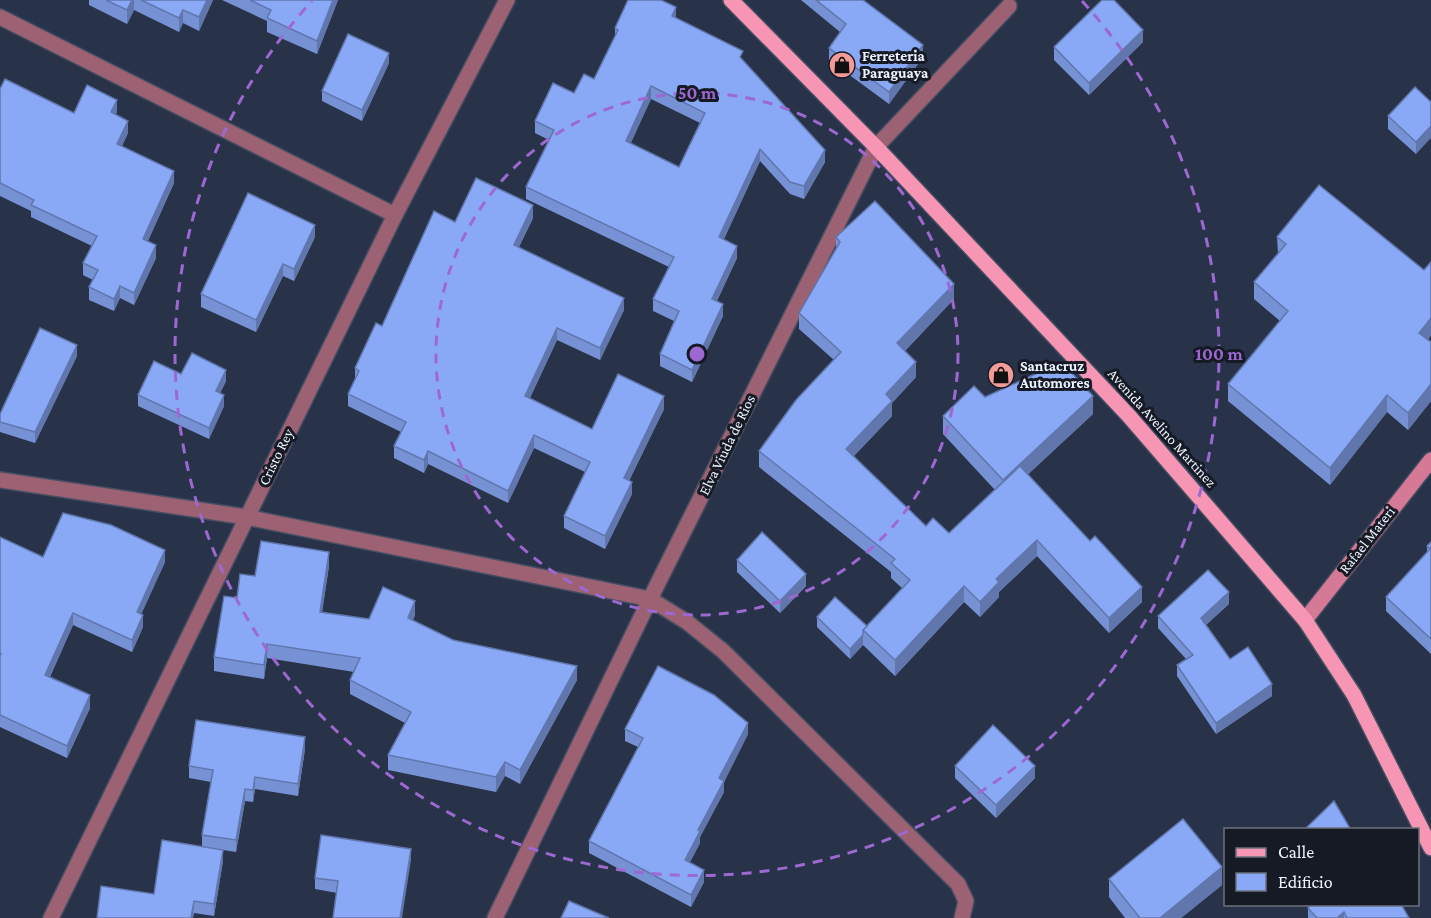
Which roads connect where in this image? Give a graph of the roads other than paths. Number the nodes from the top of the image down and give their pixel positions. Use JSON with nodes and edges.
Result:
{"nodes":[{"id":1,"x":507,"y":0,"type":"edge"},
{"id":2,"x":731,"y":0,"type":"edge"},
{"id":3,"x":1009,"y":6,"type":"dead end"},
{"id":4,"x":0,"y":17,"type":"edge"},
{"id":5,"x":876,"y":147,"type":"junction"},
{"id":6,"x":395,"y":215,"type":"junction"},
{"id":7,"x":1431,"y":460,"type":"edge"},
{"id":8,"x":0,"y":480,"type":"edge"},
{"id":9,"x":246,"y":517,"type":"junction"},
{"id":10,"x":650,"y":599,"type":"junction"},
{"id":11,"x":1305,"y":620,"type":"junction"},
{"id":12,"x":1431,"y":848,"type":"edge"},
{"id":13,"x":51,"y":918,"type":"edge"},
{"id":14,"x":495,"y":918,"type":"edge"},
{"id":15,"x":962,"y":918,"type":"edge"}],
"edges":[{"from":1,"to":6,"type":"street","name":"Cristo Rey"},
{"from":2,"to":5,"type":"main road","name":"Avenida Avelino Martinez"},
{"from":3,"to":5,"type":"street","name":"Elva Viuda de Rios"},
{"from":4,"to":6,"type":"street"},
{"from":5,"to":10,"type":"street","name":"Elva Viuda de Rios"},
{"from":5,"to":11,"type":"main road","name":"Avenida Avelino Martinez"},
{"from":6,"to":9,"type":"street","name":"Cristo Rey"},
{"from":7,"to":11,"type":"main road","name":"Rafael Materi"},
{"from":8,"to":9,"type":"street"},
{"from":9,"to":10,"type":"street"},
{"from":9,"to":13,"type":"street","name":"Cristo Rey"},
{"from":10,"to":14,"type":"street","name":"Elva Viuda de Rios"},
{"from":10,"to":15,"type":"street"},
{"from":11,"to":12,"type":"main road","name":"Avenida Avelino Martinez"}]}
